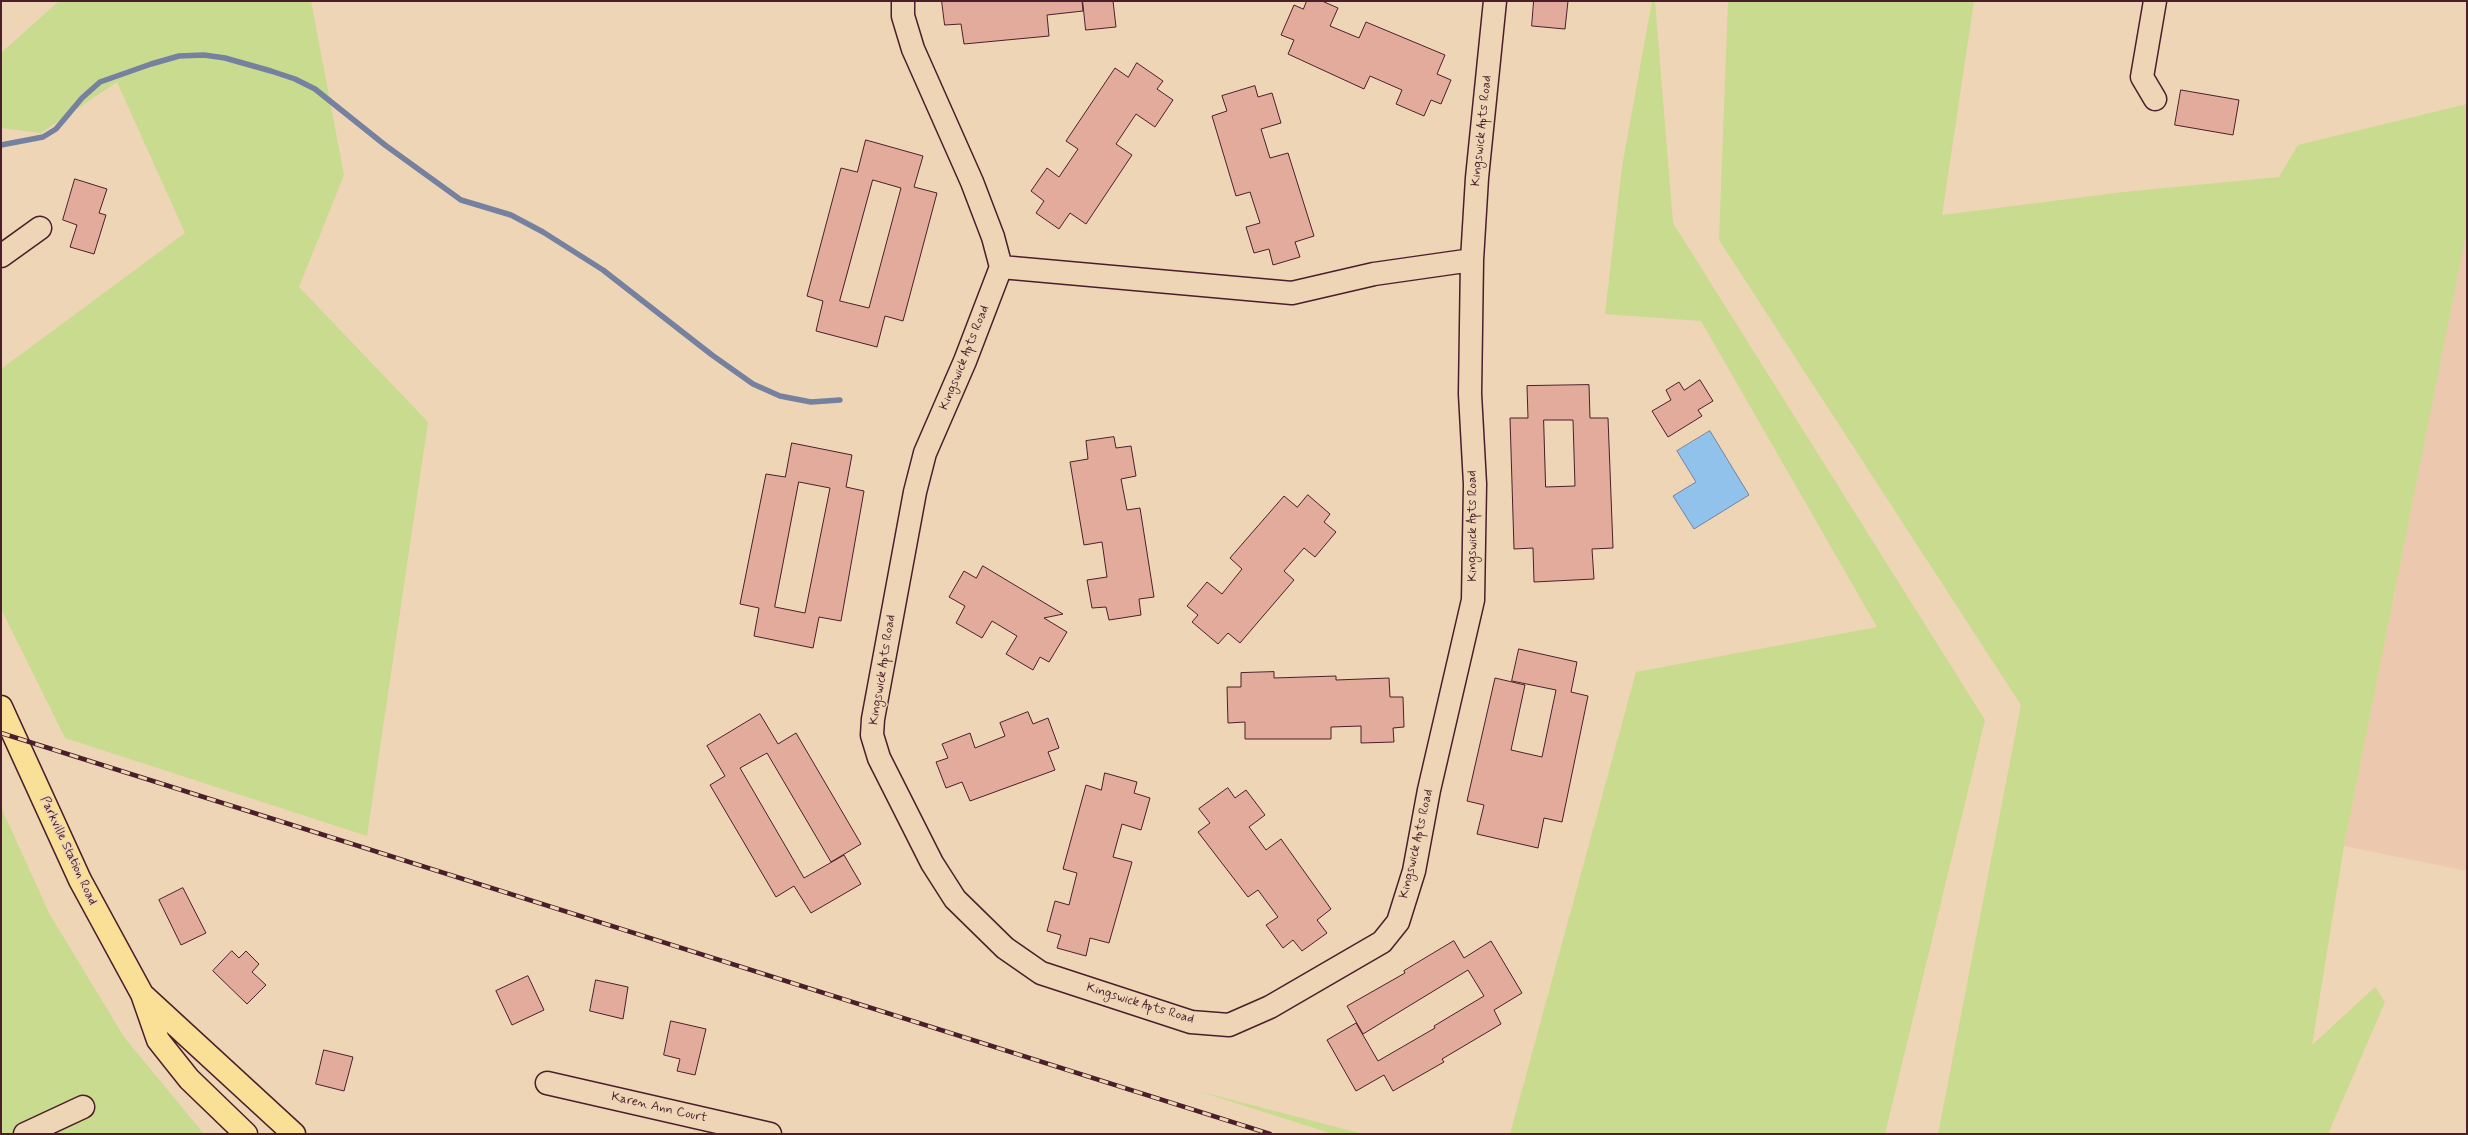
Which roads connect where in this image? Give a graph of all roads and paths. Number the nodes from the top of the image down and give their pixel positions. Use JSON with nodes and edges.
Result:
{"nodes":[{"id":1,"x":903,"y":1,"type":"edge"},
{"id":2,"x":1495,"y":1,"type":"edge"},
{"id":3,"x":2155,"y":1,"type":"edge"},
{"id":4,"x":2155,"y":100,"type":"dead end"},
{"id":5,"x":40,"y":228,"type":"dead end"},
{"id":6,"x":1,"y":256,"type":"edge"},
{"id":7,"x":1472,"y":260,"type":"junction"},
{"id":8,"x":1001,"y":267,"type":"junction"},
{"id":9,"x":1,"y":707,"type":"edge"},
{"id":10,"x":142,"y":994,"type":"junction"},
{"id":11,"x":547,"y":1083,"type":"dead end"},
{"id":12,"x":83,"y":1107,"type":"dead end"},
{"id":13,"x":25,"y":1134,"type":"edge"},
{"id":14,"x":246,"y":1134,"type":"edge"},
{"id":15,"x":294,"y":1134,"type":"edge"},
{"id":16,"x":770,"y":1134,"type":"edge"}],
"edges":[{"from":1,"to":8,"type":"street"},
{"from":2,"to":7,"type":"street","name":"Kingswick Apts Road"},
{"from":3,"to":4,"type":"street"},
{"from":5,"to":6,"type":"street"},
{"from":7,"to":8,"type":"street"},
{"from":7,"to":8,"type":"street","name":"Kingswick Apts Road"},
{"from":9,"to":10,"type":"main road","name":"Parkville Station Road"},
{"from":10,"to":14,"type":"main road","name":"Parkville Station Road"},
{"from":10,"to":15,"type":"main road","name":"Parkville Station Road"},
{"from":11,"to":16,"type":"street","name":"Karen Ann Court"},
{"from":12,"to":13,"type":"street"}]}
